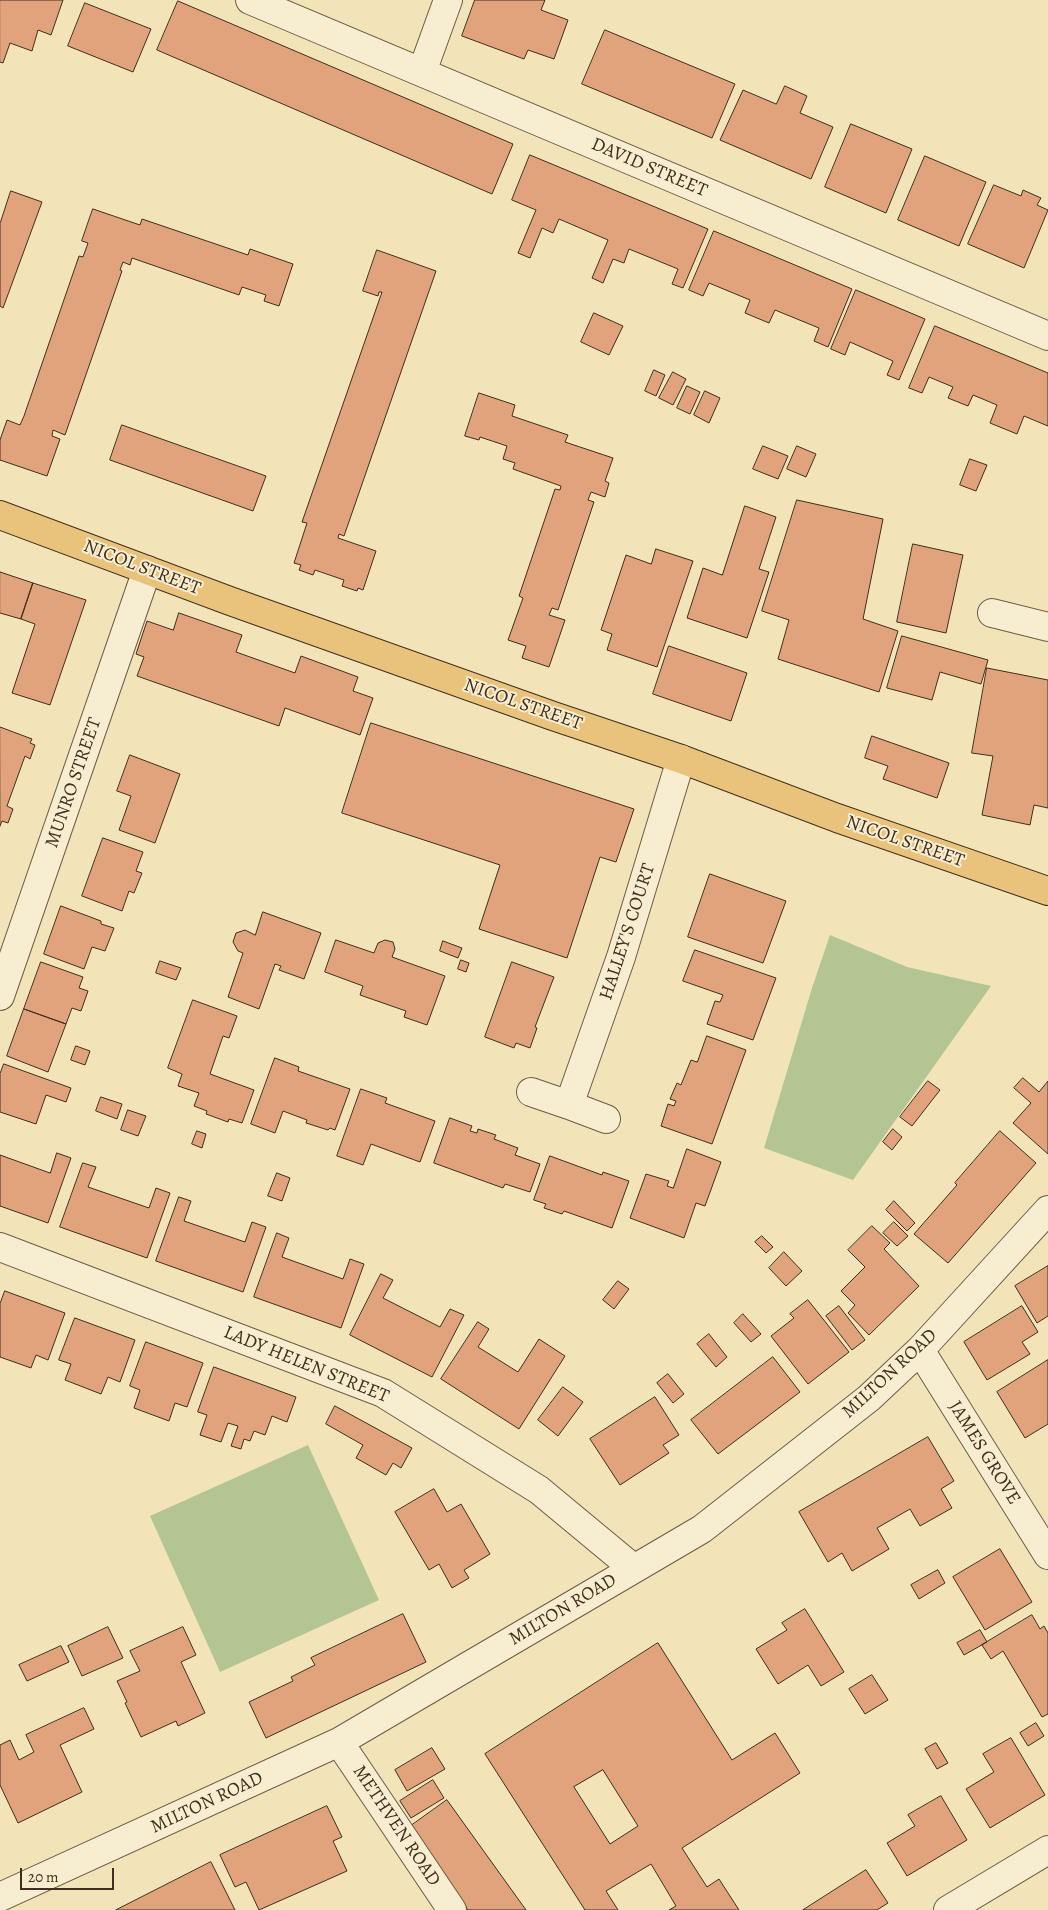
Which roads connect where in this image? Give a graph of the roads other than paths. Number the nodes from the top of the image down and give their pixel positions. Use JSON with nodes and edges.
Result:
{"nodes":[{"id":1,"x":250,"y":0,"type":"edge"},
{"id":2,"x":448,"y":0,"type":"edge"},
{"id":3,"x":422,"y":72,"type":"junction"},
{"id":4,"x":1048,"y":336,"type":"edge"},
{"id":5,"x":0,"y":516,"type":"edge"},
{"id":6,"x":147,"y":570,"type":"junction"},
{"id":7,"x":992,"y":613,"type":"dead end"},
{"id":8,"x":1048,"y":627,"type":"edge"},
{"id":9,"x":682,"y":758,"type":"junction"},
{"id":10,"x":1048,"y":891,"type":"edge"},
{"id":11,"x":0,"y":996,"type":"edge"},
{"id":12,"x":531,"y":1092,"type":"dead end"},
{"id":13,"x":569,"y":1105,"type":"junction"},
{"id":14,"x":606,"y":1119,"type":"dead end"},
{"id":15,"x":1048,"y":1210,"type":"edge"},
{"id":16,"x":0,"y":1247,"type":"edge"},
{"id":17,"x":920,"y":1350,"type":"junction"},
{"id":18,"x":1048,"y":1555,"type":"edge"},
{"id":19,"x":634,"y":1568,"type":"junction"},
{"id":20,"x":339,"y":1742,"type":"junction"},
{"id":21,"x":1048,"y":1850,"type":"edge"},
{"id":22,"x":0,"y":1897,"type":"edge"},
{"id":23,"x":452,"y":1910,"type":"edge"},
{"id":24,"x":948,"y":1910,"type":"edge"}],
"edges":[{"from":1,"to":3,"type":"street","name":"DAVID STREET"},
{"from":2,"to":3,"type":"street"},
{"from":3,"to":4,"type":"street","name":"DAVID STREET"},
{"from":5,"to":6,"type":"main road","name":"NICOL STREET"},
{"from":6,"to":9,"type":"main road","name":"NICOL STREET"},
{"from":6,"to":11,"type":"street","name":"MUNRO STREET"},
{"from":7,"to":8,"type":"street"},
{"from":9,"to":10,"type":"main road","name":"NICOL STREET"},
{"from":9,"to":13,"type":"street","name":"HALLEY'S COURT"},
{"from":12,"to":13,"type":"street"},
{"from":13,"to":14,"type":"street"},
{"from":15,"to":17,"type":"street","name":"MILTON ROAD"},
{"from":16,"to":19,"type":"street","name":"LADY HELEN STREET"},
{"from":17,"to":18,"type":"street","name":"JAMES GROVE"},
{"from":17,"to":19,"type":"street","name":"MILTON ROAD"},
{"from":19,"to":20,"type":"street","name":"MILTON ROAD"},
{"from":20,"to":22,"type":"street","name":"MILTON ROAD"},
{"from":20,"to":23,"type":"street","name":"METHVEN ROAD"},
{"from":21,"to":24,"type":"street"}]}
